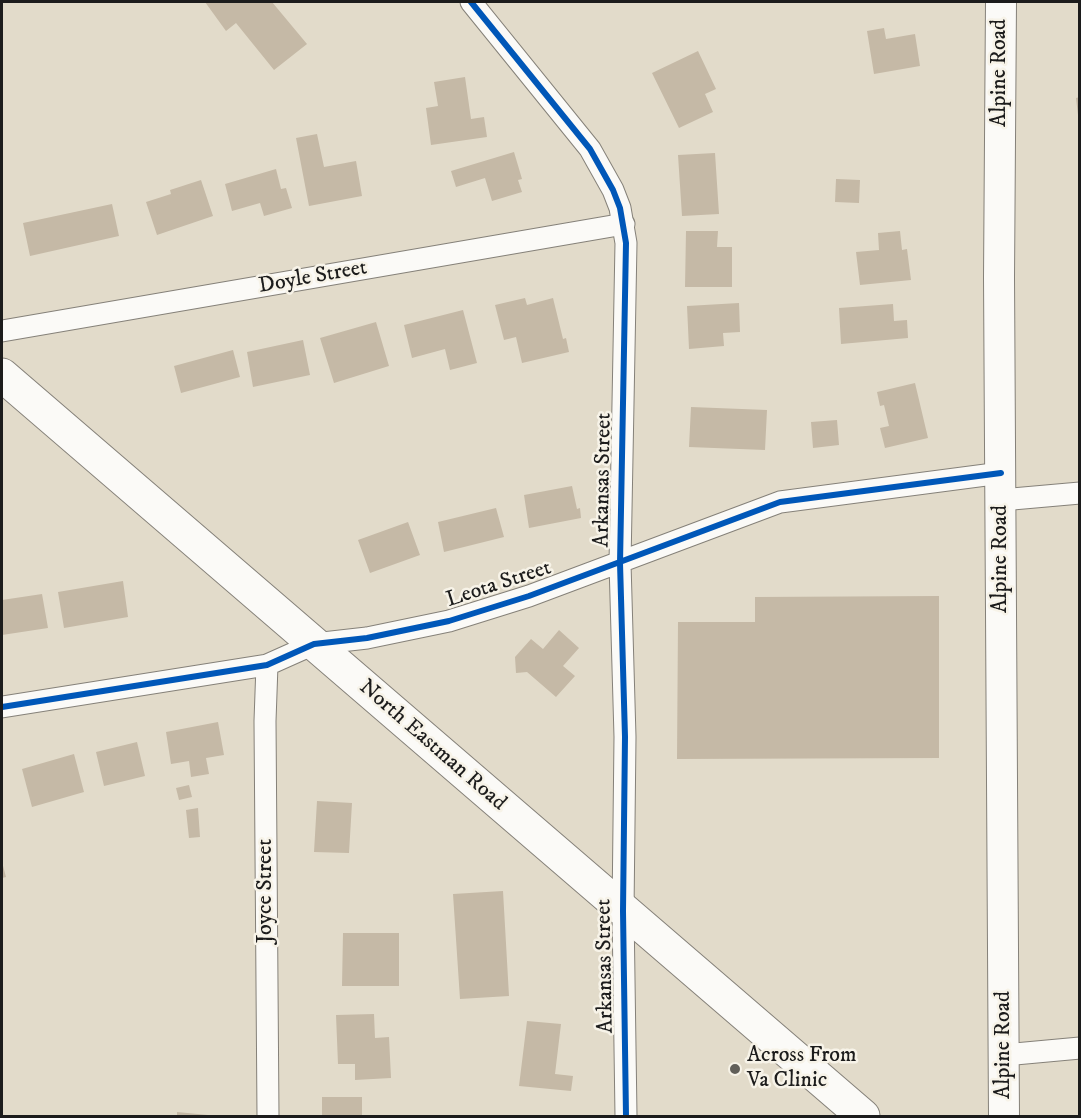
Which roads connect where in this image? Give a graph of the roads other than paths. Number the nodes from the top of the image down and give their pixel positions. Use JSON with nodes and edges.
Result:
{"nodes":[{"id":1,"x":471,"y":2,"type":"edge"},
{"id":2,"x":1001,"y":2,"type":"edge"},
{"id":3,"x":624,"y":224,"type":"junction"},
{"id":4,"x":2,"y":331,"type":"edge"},
{"id":5,"x":2,"y":375,"type":"edge"},
{"id":6,"x":1001,"y":486,"type":"junction"},
{"id":7,"x":1080,"y":493,"type":"edge"},
{"id":8,"x":620,"y":563,"type":"junction"},
{"id":9,"x":314,"y":644,"type":"junction"},
{"id":10,"x":267,"y":665,"type":"junction"},
{"id":11,"x":2,"y":707,"type":"edge"},
{"id":12,"x":623,"y":911,"type":"junction"},
{"id":13,"x":1080,"y":1048,"type":"edge"},
{"id":14,"x":1004,"y":1056,"type":"junction"},
{"id":15,"x":268,"y":1116,"type":"edge"},
{"id":16,"x":626,"y":1116,"type":"edge"},
{"id":17,"x":863,"y":1116,"type":"edge"},
{"id":18,"x":1004,"y":1116,"type":"edge"}],
"edges":[{"from":1,"to":3,"type":"street","name":"Arkansas Street"},
{"from":2,"to":6,"type":"main road","name":"Alpine Road"},
{"from":3,"to":4,"type":"street","name":"Doyle Street"},
{"from":3,"to":8,"type":"street","name":"Arkansas Street"},
{"from":5,"to":9,"type":"main road","name":"North Eastman Road"},
{"from":6,"to":7,"type":"street","name":"Leota Street"},
{"from":6,"to":8,"type":"street","name":"Leota Street"},
{"from":6,"to":14,"type":"main road","name":"Alpine Road"},
{"from":8,"to":9,"type":"street","name":"Leota Street"},
{"from":8,"to":12,"type":"street","name":"Arkansas Street"},
{"from":9,"to":10,"type":"street","name":"Leota Street"},
{"from":9,"to":12,"type":"main road","name":"North Eastman Road"},
{"from":10,"to":11,"type":"street","name":"Leota Street"},
{"from":10,"to":15,"type":"street","name":"Joyce Street"},
{"from":12,"to":16,"type":"street","name":"Arkansas Street"},
{"from":12,"to":17,"type":"main road","name":"North Eastman Road"},
{"from":13,"to":14,"type":"street"},
{"from":14,"to":18,"type":"main road","name":"Alpine Road"}]}
